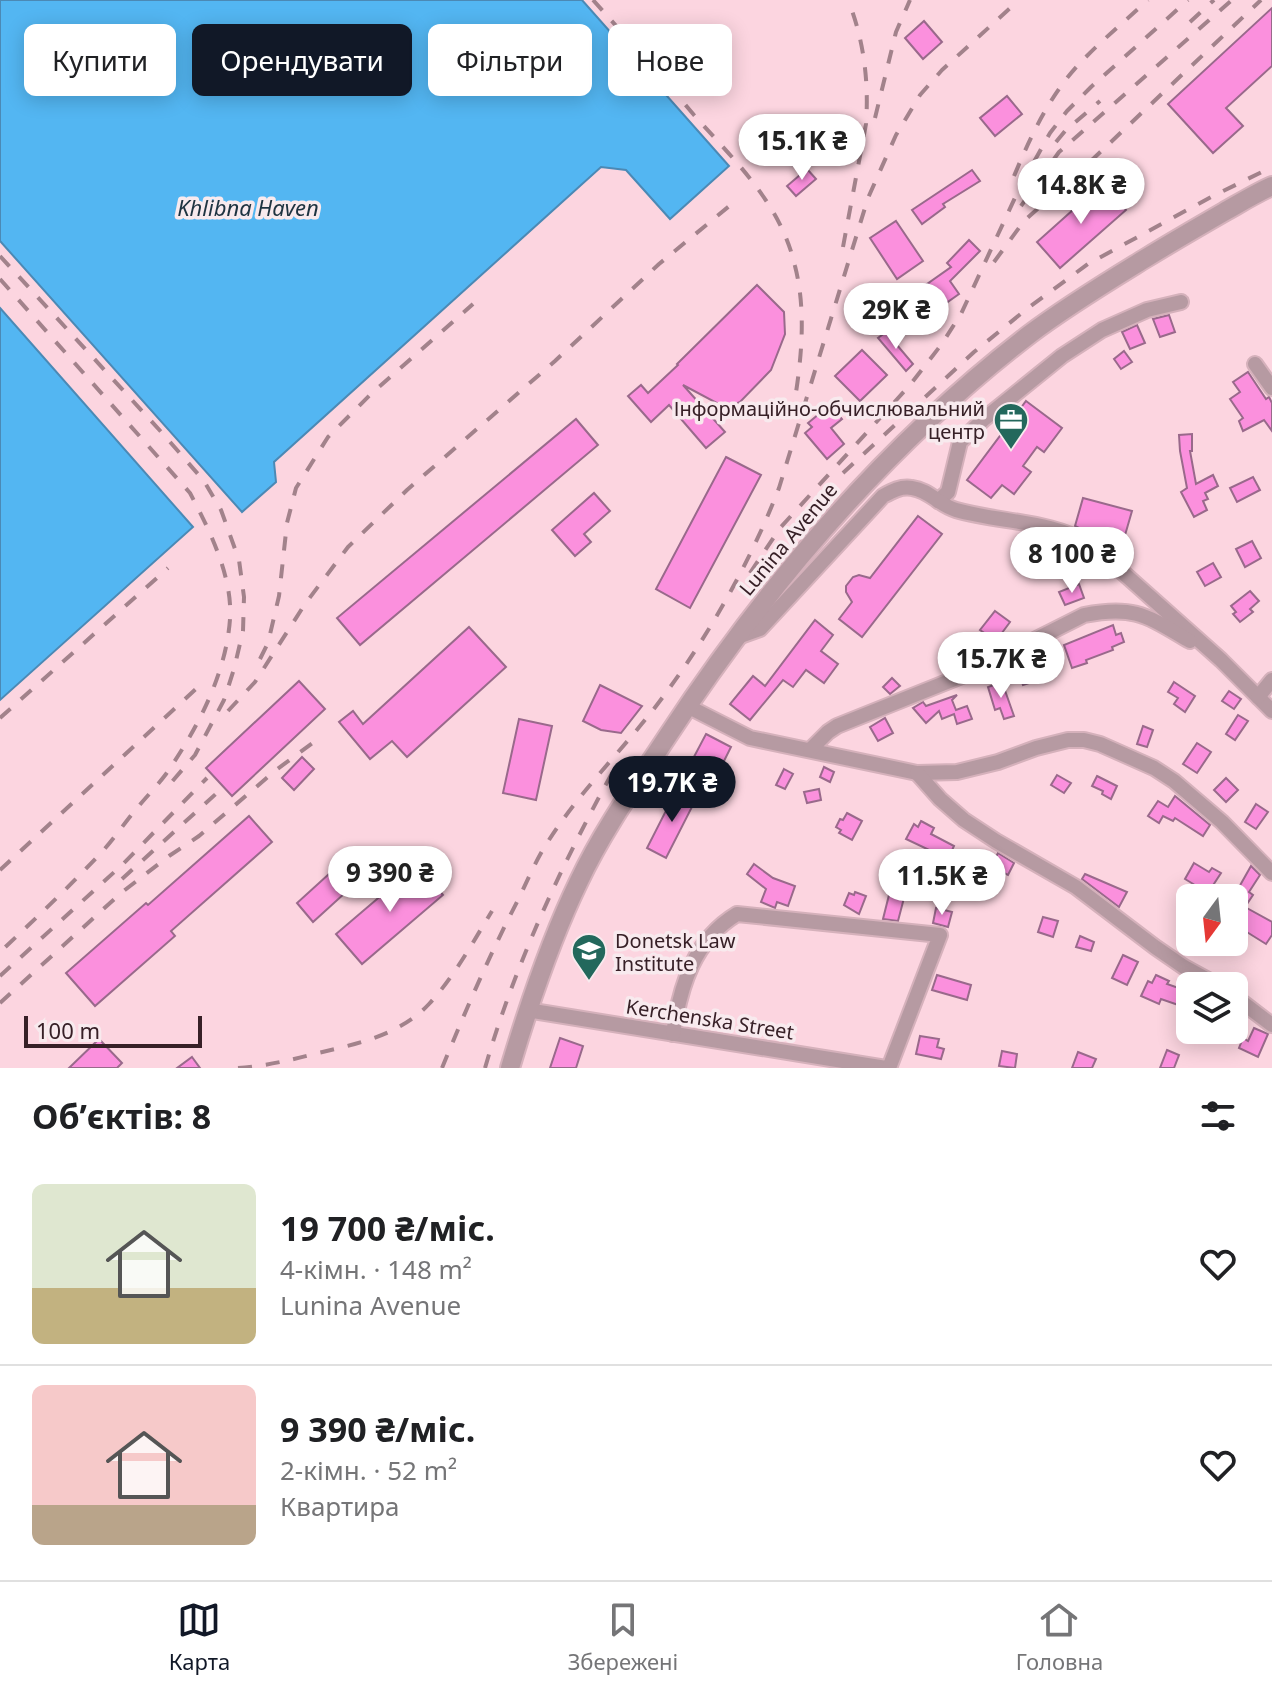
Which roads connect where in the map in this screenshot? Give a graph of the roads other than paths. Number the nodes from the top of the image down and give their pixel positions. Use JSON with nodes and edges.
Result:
{"nodes":[{"id":1,"x":1272,"y":186,"type":"edge"},
{"id":2,"x":1181,"y":302,"type":"dead end"},
{"id":3,"x":1255,"y":364,"type":"dead end"},
{"id":4,"x":1272,"y":388,"type":"edge"},
{"id":5,"x":938,"y":501,"type":"junction"},
{"id":6,"x":735,"y":638,"type":"junction"},
{"id":7,"x":1221,"y":660,"type":"junction"},
{"id":8,"x":1272,"y":680,"type":"edge"},
{"id":9,"x":1258,"y":697,"type":"junction"},
{"id":10,"x":687,"y":706,"type":"junction"},
{"id":11,"x":1272,"y":711,"type":"edge"},
{"id":12,"x":810,"y":750,"type":"junction"},
{"id":13,"x":917,"y":773,"type":"junction"},
{"id":14,"x":1272,"y":873,"type":"edge"},
{"id":15,"x":1193,"y":972,"type":"edge"},
{"id":16,"x":1248,"y":1007,"type":"edge"},
{"id":17,"x":527,"y":1010,"type":"junction"},
{"id":18,"x":1272,"y":1025,"type":"edge"},
{"id":19,"x":673,"y":1034,"type":"junction"},
{"id":20,"x":510,"y":1068,"type":"edge"},
{"id":21,"x":887,"y":1068,"type":"edge"}],
"edges":[{"from":1,"to":6,"type":"street","name":"Lunina Avenue"},
{"from":2,"to":5,"type":"street"},
{"from":3,"to":4,"type":"street"},
{"from":5,"to":6,"type":"street"},
{"from":5,"to":7,"type":"street"},
{"from":6,"to":10,"type":"street","name":"Lunina Avenue"},
{"from":7,"to":9,"type":"street"},
{"from":7,"to":12,"type":"street"},
{"from":8,"to":9,"type":"street"},
{"from":9,"to":11,"type":"street"},
{"from":10,"to":12,"type":"street"},
{"from":10,"to":17,"type":"street","name":"Lunina Avenue"},
{"from":12,"to":13,"type":"street"},
{"from":13,"to":14,"type":"street"},
{"from":13,"to":15,"type":"street"},
{"from":16,"to":18,"type":"street"},
{"from":17,"to":19,"type":"street","name":"Kerchenska Street"},
{"from":17,"to":20,"type":"street","name":"Lunina Avenue"},
{"from":19,"to":21,"type":"street","name":"Kerchenska Street"},
{"from":19,"to":21,"type":"street"}]}
